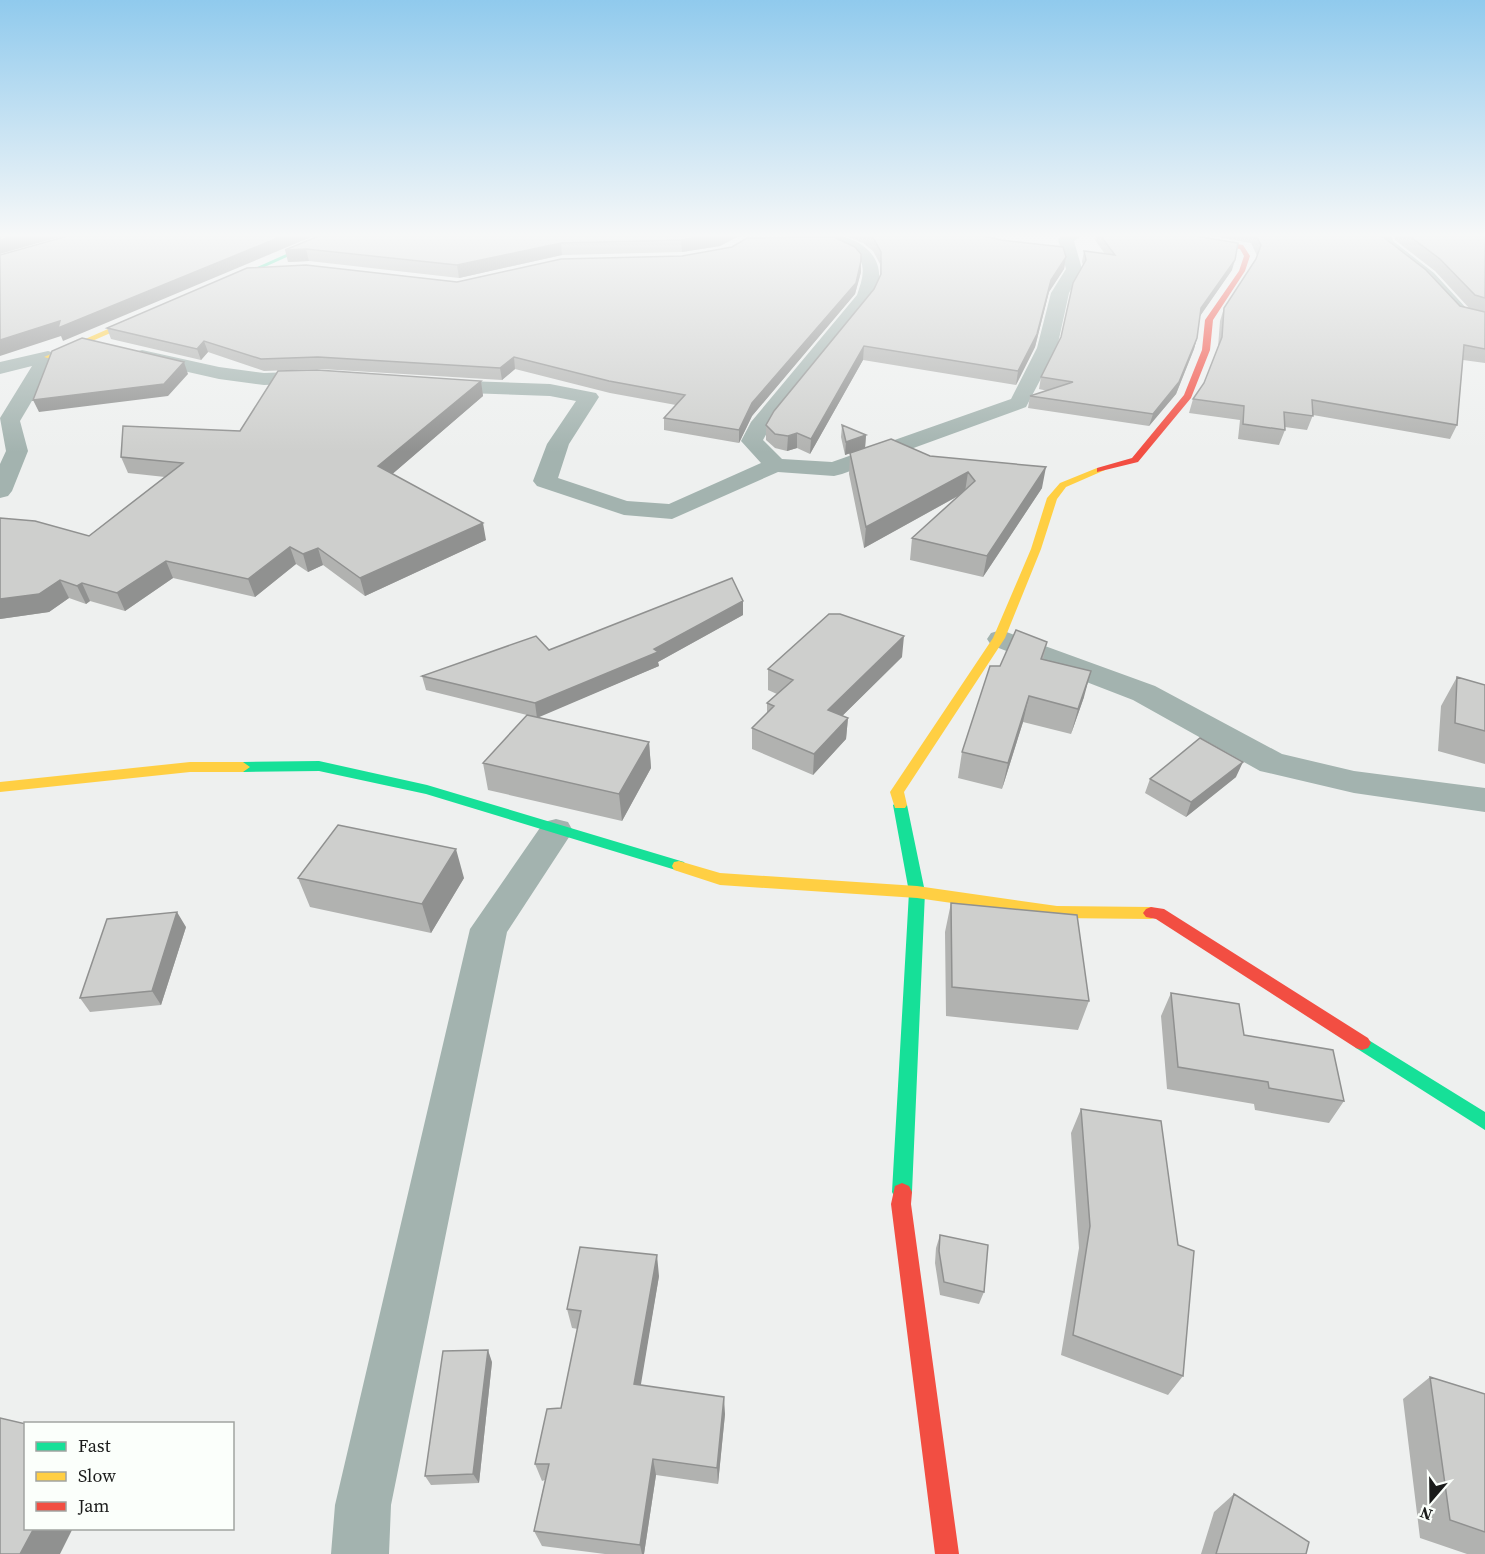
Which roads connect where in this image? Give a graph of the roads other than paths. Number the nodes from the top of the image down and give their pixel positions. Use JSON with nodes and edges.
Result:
{"nodes":[{"id":1,"x":856,"y":308,"type":"edge"},
{"id":2,"x":1057,"y":308,"type":"edge"},
{"id":3,"x":1217,"y":308,"type":"edge"},
{"id":4,"x":1456,"y":308,"type":"edge"},
{"id":5,"x":163,"y":309,"type":"edge"},
{"id":6,"x":1485,"y":320,"type":"edge"},
{"id":7,"x":85,"y":341,"type":"junction"},
{"id":8,"x":48,"y":357,"type":"junction"},
{"id":9,"x":0,"y":368,"type":"edge"},
{"id":10,"x":344,"y":379,"type":"edge"},
{"id":11,"x":421,"y":385,"type":"edge"},
{"id":12,"x":775,"y":465,"type":"junction"},
{"id":13,"x":0,"y":491,"type":"edge"},
{"id":14,"x":999,"y":638,"type":"junction"},
{"id":15,"x":0,"y":787,"type":"edge"},
{"id":16,"x":1485,"y":800,"type":"edge"},
{"id":17,"x":556,"y":831,"type":"junction"},
{"id":18,"x":917,"y":892,"type":"junction"},
{"id":19,"x":1485,"y":1122,"type":"edge"},
{"id":20,"x":360,"y":1554,"type":"edge"},
{"id":21,"x":947,"y":1554,"type":"edge"}],
"edges":[{"from":1,"to":12,"type":"street"},
{"from":2,"to":12,"type":"street"},
{"from":3,"to":14,"type":"street"},
{"from":4,"to":6,"type":"street"},
{"from":5,"to":7,"type":"street"},
{"from":7,"to":8,"type":"street"},
{"from":7,"to":10,"type":"street"},
{"from":8,"to":9,"type":"street"},
{"from":8,"to":13,"type":"street"},
{"from":11,"to":12,"type":"street"},
{"from":14,"to":16,"type":"street"},
{"from":14,"to":18,"type":"street"},
{"from":15,"to":17,"type":"street"},
{"from":17,"to":18,"type":"street"},
{"from":17,"to":20,"type":"street"},
{"from":18,"to":19,"type":"street"},
{"from":18,"to":21,"type":"street"}]}
